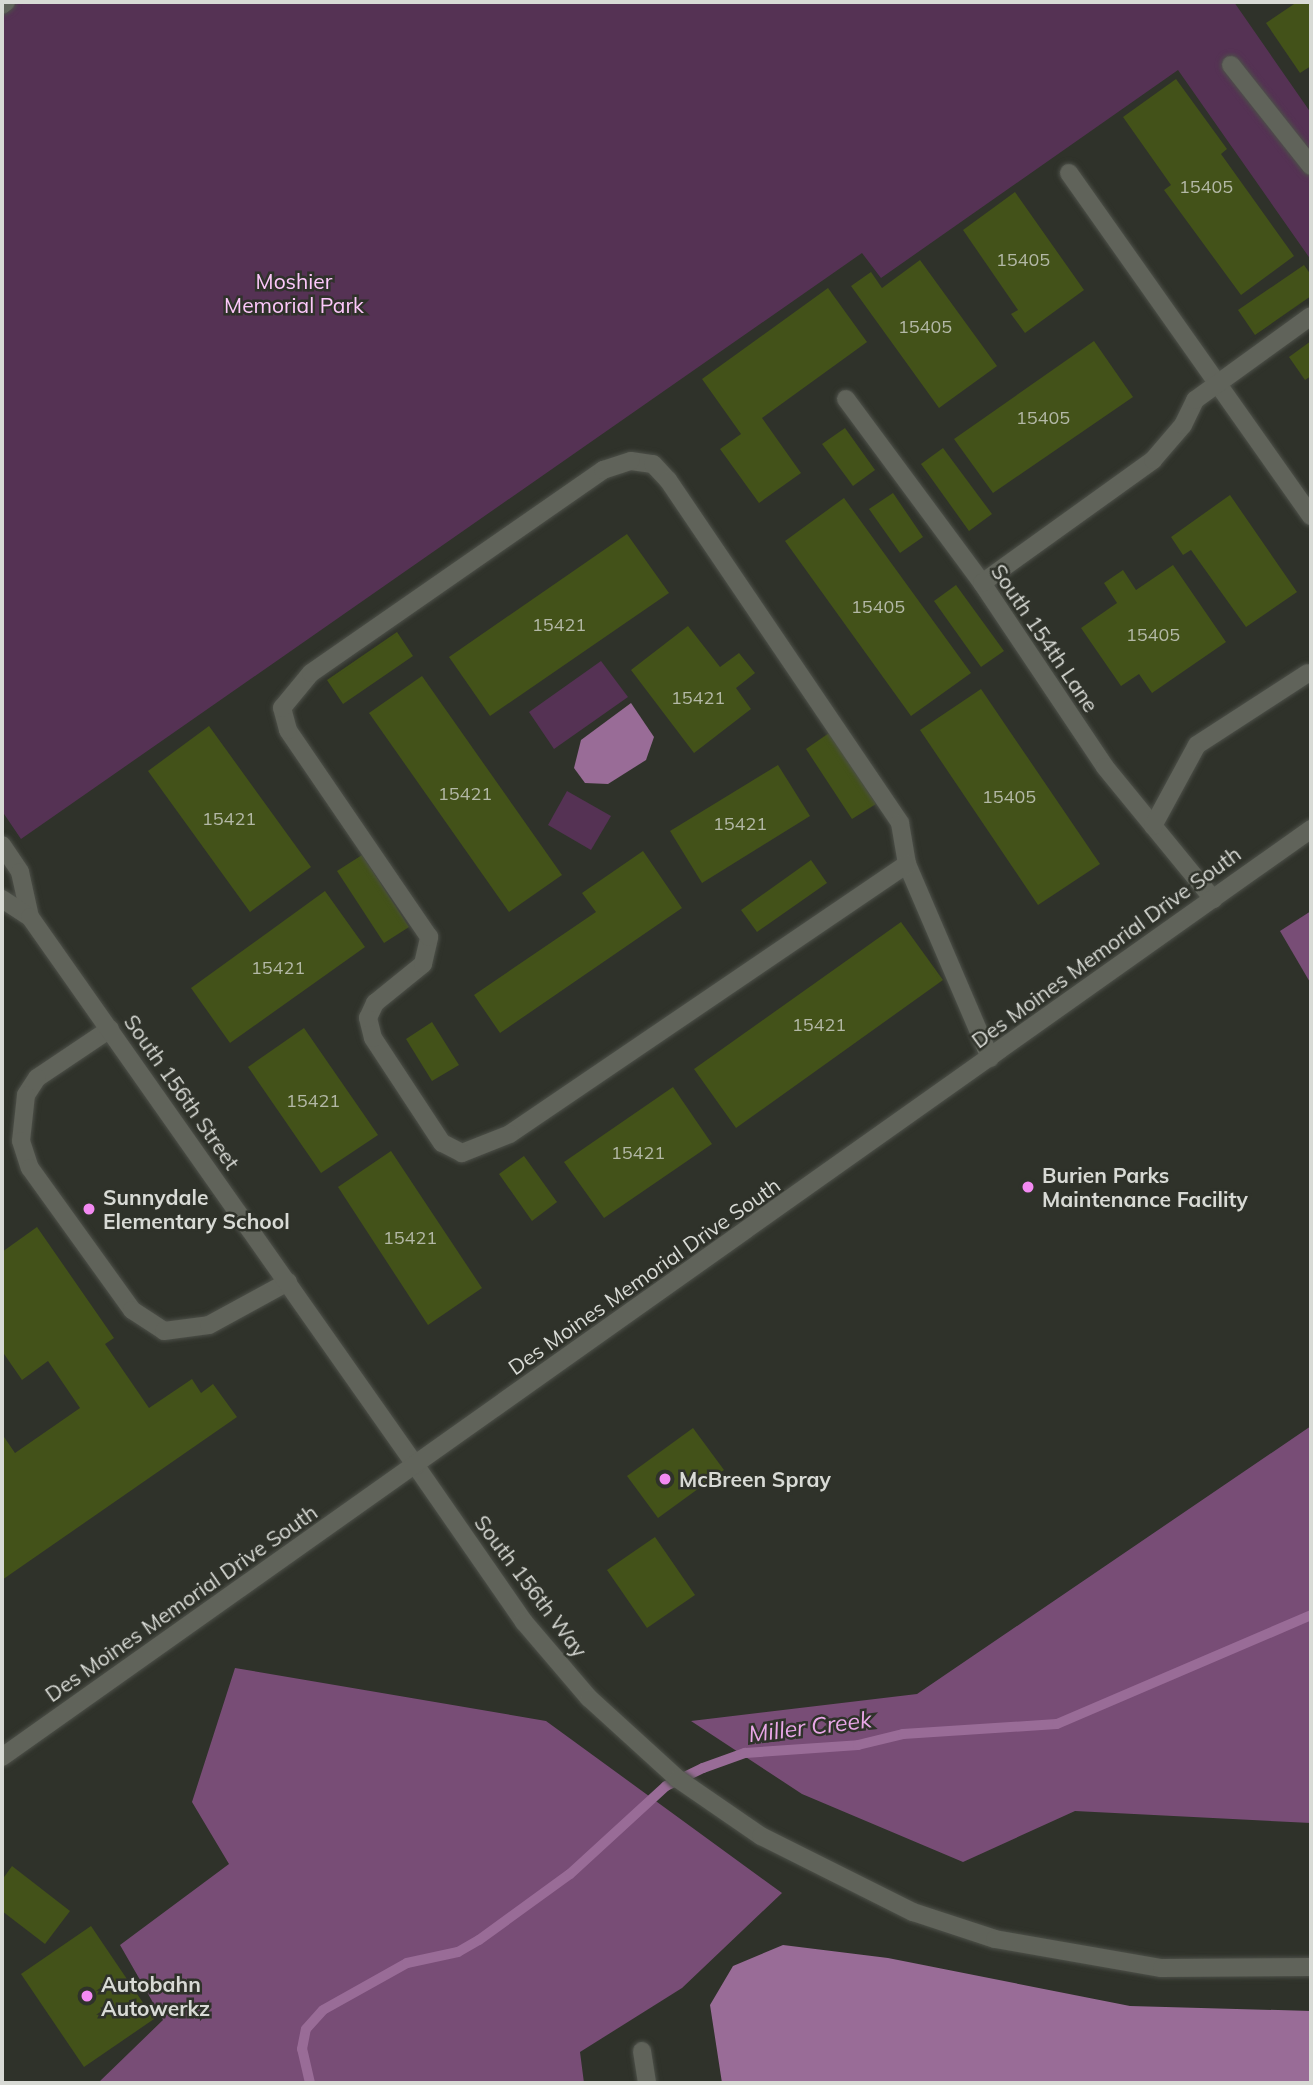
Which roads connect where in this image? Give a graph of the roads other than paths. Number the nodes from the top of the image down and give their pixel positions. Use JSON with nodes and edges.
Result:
{"nodes":[{"id":1,"x":1231,"y":65,"type":"dead end"},
{"id":2,"x":1311,"y":166,"type":"edge"},
{"id":3,"x":1069,"y":173,"type":"dead end"},
{"id":4,"x":1311,"y":316,"type":"edge"},
{"id":5,"x":1218,"y":384,"type":"junction"},
{"id":6,"x":846,"y":398,"type":"dead end"},
{"id":7,"x":1311,"y":516,"type":"edge"},
{"id":8,"x":982,"y":583,"type":"junction"},
{"id":9,"x":1308,"y":673,"type":"dead end"},
{"id":10,"x":1153,"y":826,"type":"junction"},
{"id":11,"x":1311,"y":829,"type":"edge"},
{"id":12,"x":2,"y":845,"type":"edge"},
{"id":13,"x":907,"y":864,"type":"junction"},
{"id":14,"x":2,"y":899,"type":"edge"},
{"id":15,"x":1213,"y":899,"type":"junction"},
{"id":16,"x":30,"y":917,"type":"junction"},
{"id":17,"x":110,"y":1029,"type":"junction"},
{"id":18,"x":990,"y":1058,"type":"junction"},
{"id":19,"x":288,"y":1282,"type":"junction"},
{"id":20,"x":416,"y":1465,"type":"junction"},
{"id":21,"x":2,"y":1757,"type":"edge"},
{"id":22,"x":1311,"y":1967,"type":"edge"},
{"id":23,"x":642,"y":2051,"type":"dead end"},
{"id":24,"x":647,"y":2083,"type":"edge"}],
"edges":[{"from":1,"to":2,"type":"street"},
{"from":3,"to":5,"type":"street"},
{"from":4,"to":5,"type":"street"},
{"from":5,"to":7,"type":"street"},
{"from":5,"to":8,"type":"street"},
{"from":6,"to":8,"type":"street","name":"South 154th Lane"},
{"from":8,"to":10,"type":"street","name":"South 154th Lane"},
{"from":9,"to":10,"type":"street"},
{"from":10,"to":15,"type":"street","name":"South 154th Lane"},
{"from":11,"to":15,"type":"street","name":"Des Moines Memorial Drive South"},
{"from":12,"to":16,"type":"street","name":"South 156th Street"},
{"from":13,"to":13,"type":"street"},
{"from":13,"to":18,"type":"street"},
{"from":14,"to":16,"type":"street","name":"South 156th Street"},
{"from":15,"to":18,"type":"street","name":"Des Moines Memorial Drive South"},
{"from":16,"to":17,"type":"street","name":"South 156th Street"},
{"from":17,"to":19,"type":"street","name":"South 156th Street"},
{"from":17,"to":19,"type":"street"},
{"from":18,"to":20,"type":"street","name":"Des Moines Memorial Drive South"},
{"from":19,"to":20,"type":"street","name":"South 156th Street"},
{"from":20,"to":21,"type":"street","name":"Des Moines Memorial Drive South"},
{"from":20,"to":22,"type":"street","name":"South 156th Way"},
{"from":23,"to":24,"type":"street"}]}
